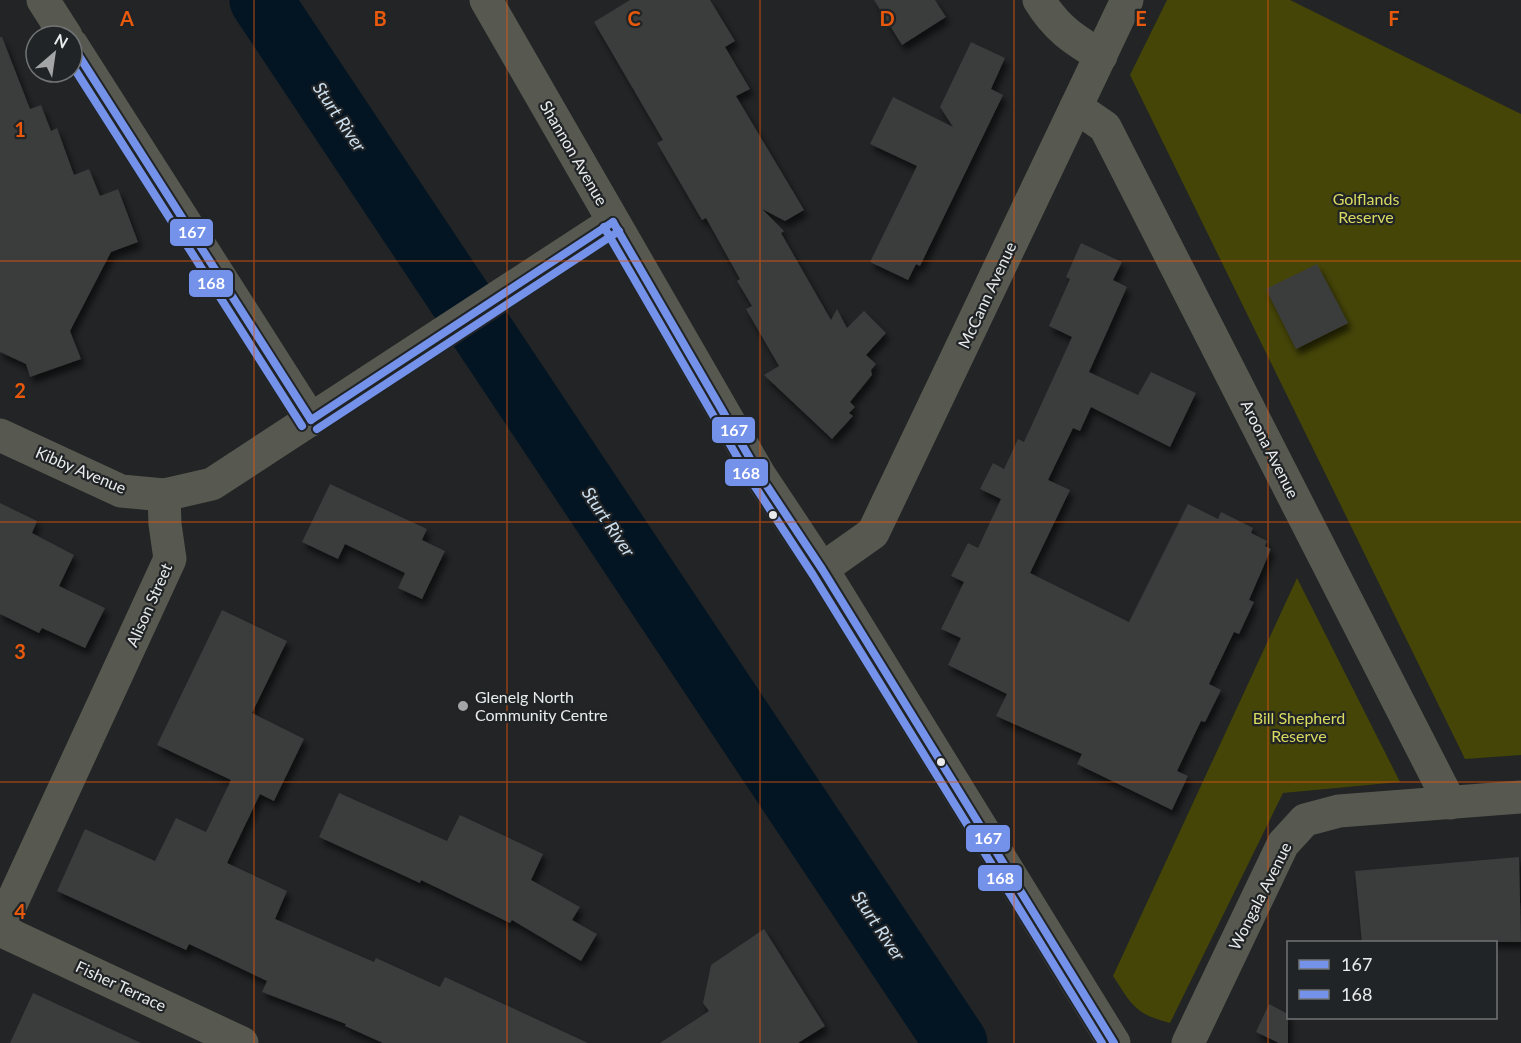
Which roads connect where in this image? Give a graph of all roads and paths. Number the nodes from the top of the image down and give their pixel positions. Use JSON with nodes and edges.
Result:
{"nodes":[{"id":1,"x":43,"y":0,"type":"edge"},
{"id":2,"x":486,"y":0,"type":"edge"},
{"id":3,"x":1039,"y":0,"type":"edge"},
{"id":4,"x":1127,"y":0,"type":"edge"},
{"id":5,"x":58,"y":24,"type":"edge"},
{"id":6,"x":1101,"y":56,"type":"junction"},
{"id":7,"x":84,"y":64,"type":"edge"},
{"id":8,"x":1076,"y":107,"type":"junction"},
{"id":9,"x":613,"y":222,"type":"junction"},
{"id":10,"x":311,"y":420,"type":"junction"},
{"id":11,"x":0,"y":435,"type":"edge"},
{"id":12,"x":164,"y":495,"type":"junction"},
{"id":13,"x":822,"y":569,"type":"junction"},
{"id":14,"x":1521,"y":797,"type":"edge"},
{"id":15,"x":1450,"y":803,"type":"junction"},
{"id":16,"x":0,"y":929,"type":"edge"},
{"id":17,"x":242,"y":1043,"type":"edge"},
{"id":18,"x":1114,"y":1043,"type":"edge"},
{"id":19,"x":1188,"y":1043,"type":"edge"}],
"edges":[{"from":1,"to":5,"type":"street"},
{"from":2,"to":9,"type":"street","name":"Shannon Avenue"},
{"from":3,"to":6,"type":"street"},
{"from":4,"to":6,"type":"street","name":"McCann Avenue"},
{"from":6,"to":8,"type":"street","name":"McCann Avenue"},
{"from":7,"to":10,"type":"street"},
{"from":8,"to":13,"type":"street","name":"McCann Avenue"},
{"from":8,"to":15,"type":"street","name":"Aroona Avenue"},
{"from":9,"to":10,"type":"street"},
{"from":9,"to":13,"type":"street","name":"Shannon Avenue"},
{"from":10,"to":12,"type":"street"},
{"from":11,"to":12,"type":"street","name":"Kibby Avenue"},
{"from":12,"to":16,"type":"street","name":"Alison Street"},
{"from":13,"to":18,"type":"street","name":"Shannon Avenue"},
{"from":14,"to":15,"type":"street","name":"Wongala Avenue"},
{"from":15,"to":19,"type":"street","name":"Wongala Avenue"},
{"from":16,"to":17,"type":"street","name":"Fisher Terrace"}]}
